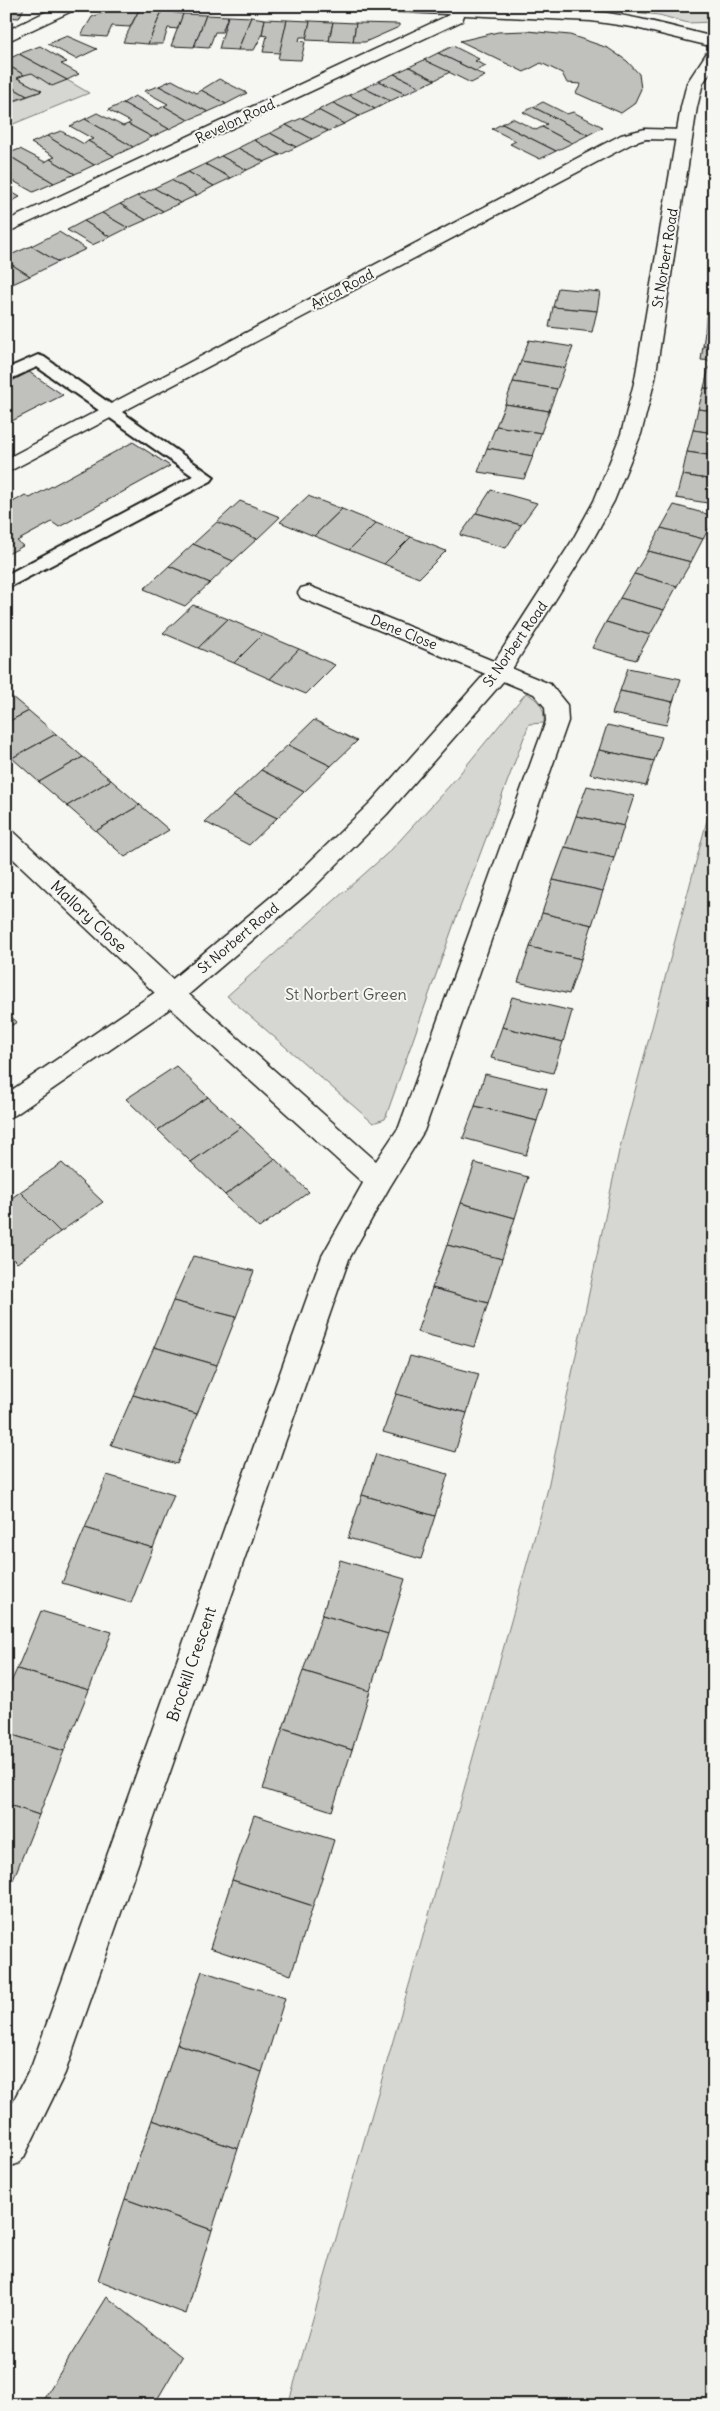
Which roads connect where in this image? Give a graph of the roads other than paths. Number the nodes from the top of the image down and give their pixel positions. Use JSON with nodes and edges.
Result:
{"nodes":[{"id":1,"x":71,"y":6,"type":"edge"},
{"id":2,"x":384,"y":6,"type":"edge"},
{"id":3,"x":458,"y":10,"type":"junction"},
{"id":4,"x":6,"y":37,"type":"edge"},
{"id":5,"x":714,"y":42,"type":"edge"},
{"id":6,"x":714,"y":54,"type":"edge"},
{"id":7,"x":684,"y":134,"type":"junction"},
{"id":8,"x":6,"y":228,"type":"edge"},
{"id":9,"x":6,"y":376,"type":"edge"},
{"id":10,"x":110,"y":412,"type":"junction"},
{"id":11,"x":6,"y":467,"type":"edge"},
{"id":12,"x":6,"y":583,"type":"edge"},
{"id":13,"x":309,"y":592,"type":"dead end"},
{"id":14,"x":499,"y":672,"type":"junction"},
{"id":15,"x":6,"y":838,"type":"edge"},
{"id":16,"x":172,"y":994,"type":"junction"},
{"id":17,"x":6,"y":1108,"type":"edge"},
{"id":18,"x":379,"y":1180,"type":"junction"},
{"id":19,"x":6,"y":2150,"type":"edge"}],
"edges":[{"from":1,"to":4,"type":"street"},
{"from":2,"to":3,"type":"street"},
{"from":3,"to":5,"type":"street"},
{"from":3,"to":8,"type":"street","name":"Revelon Road"},
{"from":6,"to":7,"type":"street","name":"St Norbert Road"},
{"from":7,"to":10,"type":"street","name":"Arica Road"},
{"from":7,"to":14,"type":"street","name":"St Norbert Road"},
{"from":9,"to":10,"type":"lane"},
{"from":10,"to":11,"type":"street","name":"Arica Road"},
{"from":10,"to":12,"type":"lane"},
{"from":13,"to":14,"type":"street","name":"Dene Close"},
{"from":14,"to":16,"type":"street","name":"St Norbert Road"},
{"from":14,"to":18,"type":"street"},
{"from":15,"to":16,"type":"street","name":"Mallory Close"},
{"from":16,"to":17,"type":"street","name":"St Norbert Road"},
{"from":16,"to":18,"type":"street"},
{"from":18,"to":19,"type":"street","name":"Brockill Crescent"}]}
